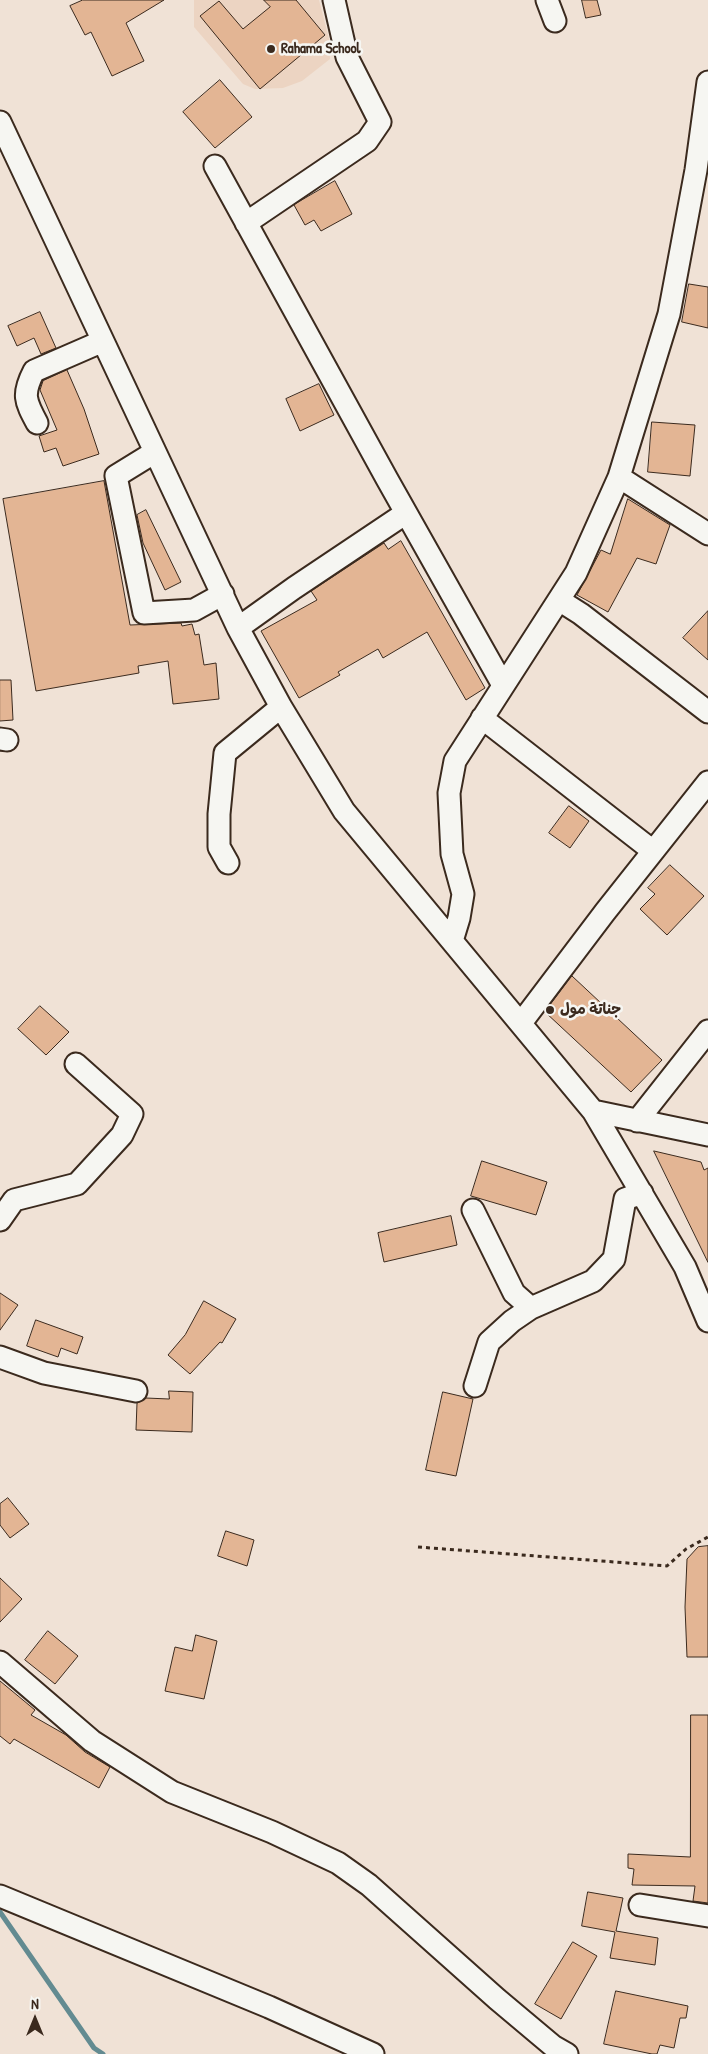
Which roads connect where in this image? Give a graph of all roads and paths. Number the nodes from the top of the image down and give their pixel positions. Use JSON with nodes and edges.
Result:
{"nodes":[{"id":1,"x":334,"y":0,"type":"edge"},
{"id":2,"x":547,"y":0,"type":"edge"},
{"id":3,"x":555,"y":21,"type":"dead end"},
{"id":4,"x":708,"y":82,"type":"edge"},
{"id":5,"x":0,"y":122,"type":"edge"},
{"id":6,"x":215,"y":166,"type":"dead end"},
{"id":7,"x":246,"y":223,"type":"junction"},
{"id":8,"x":103,"y":341,"type":"junction"},
{"id":9,"x":37,"y":423,"type":"dead end"},
{"id":10,"x":156,"y":452,"type":"junction"},
{"id":11,"x":618,"y":477,"type":"junction"},
{"id":12,"x":406,"y":513,"type":"junction"},
{"id":13,"x":708,"y":534,"type":"edge"},
{"id":14,"x":222,"y":594,"type":"junction"},
{"id":15,"x":558,"y":600,"type":"junction"},
{"id":16,"x":238,"y":628,"type":"junction"},
{"id":17,"x":503,"y":685,"type":"junction"},
{"id":18,"x":281,"y":706,"type":"junction"},
{"id":19,"x":708,"y":712,"type":"edge"},
{"id":20,"x":482,"y":718,"type":"junction"},
{"id":21,"x":708,"y":782,"type":"edge"},
{"id":22,"x":653,"y":851,"type":"junction"},
{"id":23,"x":228,"y":863,"type":"dead end"},
{"id":24,"x":452,"y":941,"type":"junction"},
{"id":25,"x":521,"y":1023,"type":"junction"},
{"id":26,"x":708,"y":1031,"type":"edge"},
{"id":27,"x":76,"y":1064,"type":"dead end"},
{"id":28,"x":593,"y":1111,"type":"junction"},
{"id":29,"x":647,"y":1123,"type":"junction"},
{"id":30,"x":708,"y":1135,"type":"edge"},
{"id":31,"x":630,"y":1174,"type":"junction"},
{"id":32,"x":642,"y":1193,"type":"junction"},
{"id":33,"x":7,"y":1199,"type":"edge"},
{"id":34,"x":473,"y":1210,"type":"dead end"},
{"id":35,"x":0,"y":1220,"type":"edge"},
{"id":36,"x":531,"y":1308,"type":"junction"},
{"id":37,"x":708,"y":1321,"type":"edge"},
{"id":38,"x":0,"y":1357,"type":"edge"},
{"id":39,"x":474,"y":1386,"type":"dead end"},
{"id":40,"x":136,"y":1391,"type":"dead end"},
{"id":41,"x":708,"y":1537,"type":"edge"},
{"id":42,"x":418,"y":1547,"type":"dead end"},
{"id":43,"x":0,"y":1662,"type":"edge"},
{"id":44,"x":0,"y":1896,"type":"edge"},
{"id":45,"x":640,"y":1905,"type":"dead end"},
{"id":46,"x":708,"y":1916,"type":"edge"},
{"id":47,"x":373,"y":2054,"type":"edge"},
{"id":48,"x":567,"y":2054,"type":"edge"}],
"edges":[{"from":1,"to":7,"type":"street"},
{"from":2,"to":3,"type":"street"},
{"from":4,"to":11,"type":"street"},
{"from":5,"to":8,"type":"street"},
{"from":6,"to":7,"type":"street"},
{"from":7,"to":12,"type":"street"},
{"from":8,"to":9,"type":"street"},
{"from":8,"to":10,"type":"street"},
{"from":10,"to":14,"type":"street"},
{"from":10,"to":14,"type":"street"},
{"from":11,"to":13,"type":"street"},
{"from":11,"to":15,"type":"street"},
{"from":12,"to":16,"type":"street"},
{"from":12,"to":17,"type":"street"},
{"from":14,"to":16,"type":"street"},
{"from":15,"to":17,"type":"street"},
{"from":15,"to":19,"type":"street"},
{"from":16,"to":18,"type":"street"},
{"from":17,"to":20,"type":"street"},
{"from":18,"to":23,"type":"street"},
{"from":18,"to":24,"type":"street"},
{"from":20,"to":22,"type":"street"},
{"from":20,"to":24,"type":"street"},
{"from":21,"to":22,"type":"street"},
{"from":22,"to":25,"type":"street"},
{"from":24,"to":25,"type":"street"},
{"from":25,"to":28,"type":"street"},
{"from":26,"to":29,"type":"street"},
{"from":27,"to":33,"type":"street"},
{"from":28,"to":29,"type":"street"},
{"from":28,"to":31,"type":"street"},
{"from":29,"to":30,"type":"street"},
{"from":29,"to":31,"type":"street"},
{"from":31,"to":32,"type":"street"},
{"from":32,"to":36,"type":"street"},
{"from":32,"to":37,"type":"street"},
{"from":33,"to":35,"type":"street"},
{"from":34,"to":36,"type":"street"},
{"from":36,"to":39,"type":"street"},
{"from":38,"to":40,"type":"street"},
{"from":41,"to":42,"type":"path"},
{"from":43,"to":48,"type":"street"},
{"from":44,"to":47,"type":"street"},
{"from":45,"to":46,"type":"street"}]}
